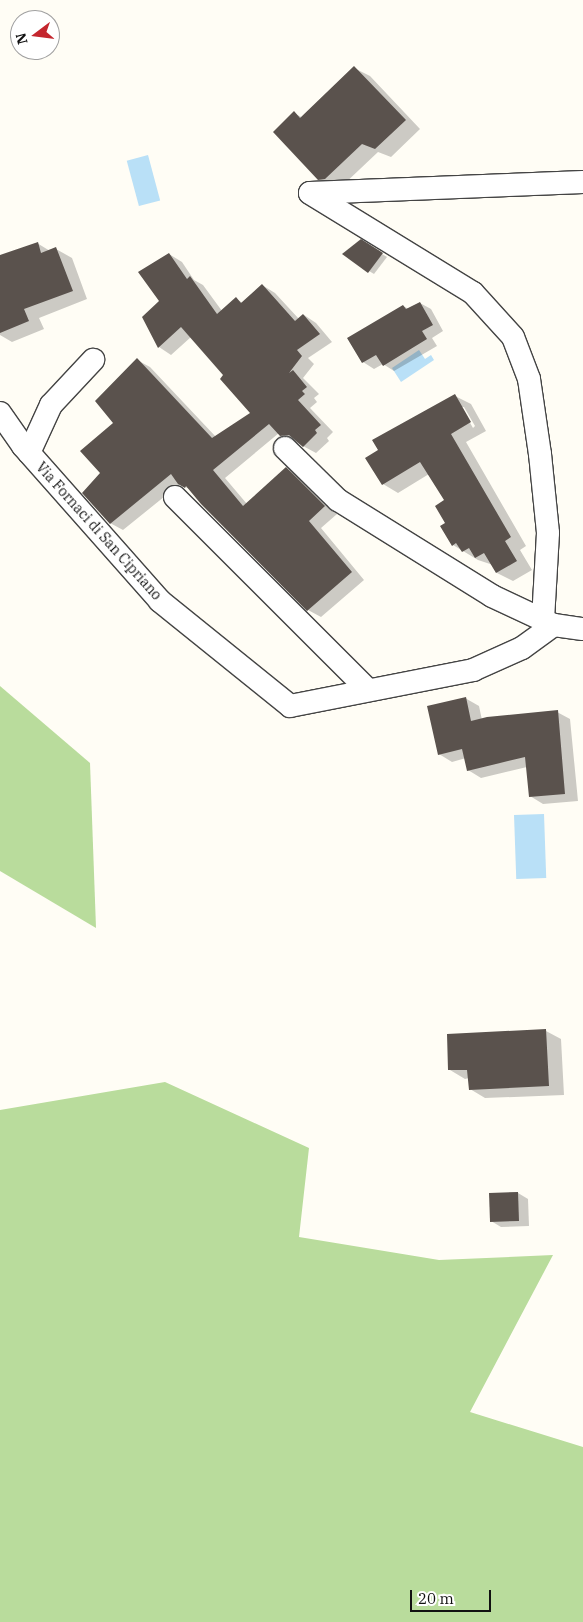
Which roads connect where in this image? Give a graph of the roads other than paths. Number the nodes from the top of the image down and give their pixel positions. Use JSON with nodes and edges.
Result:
{"nodes":[{"id":1,"x":583,"y":182,"type":"edge"},
{"id":2,"x":93,"y":360,"type":"dead end"},
{"id":3,"x":0,"y":413,"type":"edge"},
{"id":4,"x":285,"y":448,"type":"dead end"},
{"id":5,"x":29,"y":453,"type":"junction"},
{"id":6,"x":175,"y":497,"type":"dead end"},
{"id":7,"x":549,"y":622,"type":"junction"},
{"id":8,"x":583,"y":629,"type":"edge"},
{"id":9,"x":367,"y":690,"type":"junction"}],
"edges":[{"from":1,"to":7,"type":"street"},
{"from":2,"to":5,"type":"street","name":"Via Fornaci di San Cipriano"},
{"from":3,"to":5,"type":"street"},
{"from":4,"to":7,"type":"street"},
{"from":5,"to":9,"type":"street","name":"Via Fornaci di San Cipriano"},
{"from":6,"to":9,"type":"street"},
{"from":7,"to":8,"type":"street"},
{"from":7,"to":9,"type":"street","name":"Via Fornaci di San Cipriano"}]}
